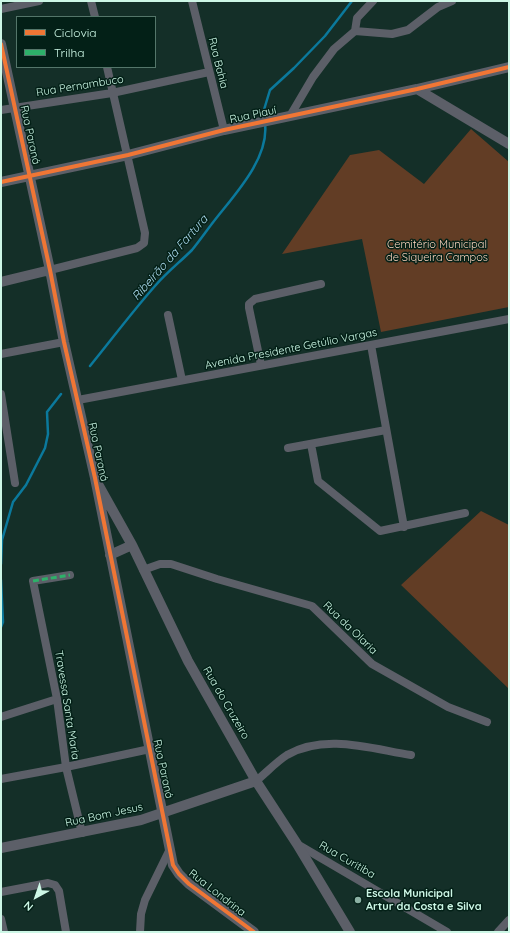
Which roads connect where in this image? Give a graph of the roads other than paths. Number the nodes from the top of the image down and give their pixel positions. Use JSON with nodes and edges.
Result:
{"nodes":[{"id":1,"x":39,"y":1,"type":"edge"},
{"id":2,"x":91,"y":1,"type":"edge"},
{"id":3,"x":192,"y":1,"type":"edge"},
{"id":4,"x":373,"y":1,"type":"edge"},
{"id":5,"x":452,"y":1,"type":"edge"},
{"id":6,"x":1,"y":9,"type":"edge"},
{"id":7,"x":95,"y":16,"type":"edge"},
{"id":8,"x":355,"y":31,"type":"junction"},
{"id":9,"x":1,"y":44,"type":"edge"},
{"id":10,"x":509,"y":67,"type":"edge"},
{"id":11,"x":106,"y":68,"type":"edge"},
{"id":12,"x":209,"y":72,"type":"junction"},
{"id":13,"x":417,"y":89,"type":"junction"},
{"id":14,"x":112,"y":93,"type":"junction"},
{"id":15,"x":15,"y":107,"type":"junction"},
{"id":16,"x":1,"y":110,"type":"edge"},
{"id":17,"x":290,"y":116,"type":"junction"},
{"id":18,"x":224,"y":130,"type":"junction"},
{"id":19,"x":509,"y":144,"type":"edge"},
{"id":20,"x":128,"y":155,"type":"junction"},
{"id":21,"x":29,"y":176,"type":"junction"},
{"id":22,"x":1,"y":182,"type":"edge"},
{"id":23,"x":50,"y":270,"type":"junction"},
{"id":24,"x":1,"y":282,"type":"edge"},
{"id":25,"x":321,"y":284,"type":"dead end"},
{"id":26,"x":168,"y":315,"type":"dead end"},
{"id":27,"x":509,"y":319,"type":"edge"},
{"id":28,"x":64,"y":342,"type":"junction"},
{"id":29,"x":371,"y":345,"type":"junction"},
{"id":30,"x":1,"y":354,"type":"edge"},
{"id":31,"x":261,"y":365,"type":"junction"},
{"id":32,"x":182,"y":380,"type":"junction"},
{"id":33,"x":1,"y":394,"type":"edge"},
{"id":34,"x":78,"y":400,"type":"junction"},
{"id":35,"x":386,"y":430,"type":"junction"},
{"id":36,"x":5,"y":435,"type":"edge"},
{"id":37,"x":311,"y":444,"type":"junction"},
{"id":38,"x":288,"y":448,"type":"dead end"},
{"id":39,"x":95,"y":478,"type":"junction"},
{"id":40,"x":15,"y":483,"type":"dead end"},
{"id":41,"x":465,"y":513,"type":"dead end"},
{"id":42,"x":404,"y":527,"type":"junction"},
{"id":43,"x":132,"y":545,"type":"junction"},
{"id":44,"x":110,"y":555,"type":"junction"},
{"id":45,"x":143,"y":570,"type":"junction"},
{"id":46,"x":70,"y":575,"type":"dead end"},
{"id":47,"x":57,"y":699,"type":"junction"},
{"id":48,"x":1,"y":718,"type":"edge"},
{"id":49,"x":487,"y":722,"type":"dead end"},
{"id":50,"x":150,"y":749,"type":"junction"},
{"id":51,"x":411,"y":755,"type":"dead end"},
{"id":52,"x":66,"y":767,"type":"junction"},
{"id":53,"x":1,"y":779,"type":"edge"},
{"id":54,"x":256,"y":781,"type":"junction"},
{"id":55,"x":163,"y":814,"type":"junction"},
{"id":56,"x":82,"y":833,"type":"junction"},
{"id":57,"x":297,"y":844,"type":"junction"},
{"id":58,"x":1,"y":848,"type":"edge"},
{"id":59,"x":170,"y":848,"type":"junction"},
{"id":60,"x":173,"y":865,"type":"joint"},
{"id":61,"x":1,"y":892,"type":"edge"},
{"id":62,"x":1,"y":919,"type":"edge"},
{"id":63,"x":509,"y":920,"type":"edge"},
{"id":64,"x":4,"y":932,"type":"edge"},
{"id":65,"x":66,"y":932,"type":"edge"},
{"id":66,"x":140,"y":932,"type":"edge"},
{"id":67,"x":254,"y":932,"type":"edge"},
{"id":68,"x":350,"y":932,"type":"edge"},
{"id":69,"x":447,"y":932,"type":"edge"},
{"id":70,"x":498,"y":932,"type":"edge"}],
"edges":[{"from":1,"to":6,"type":"street"},
{"from":2,"to":7,"type":"street"},
{"from":3,"to":12,"type":"street","name":"Rua Bahia"},
{"from":4,"to":8,"type":"street"},
{"from":5,"to":8,"type":"street"},
{"from":8,"to":17,"type":"street"},
{"from":9,"to":15,"type":"street","name":"Rua Paraná"},
{"from":10,"to":13,"type":"street","name":"Rua Piauí"},
{"from":11,"to":14,"type":"street"},
{"from":12,"to":14,"type":"street","name":"Rua Pernambuco"},
{"from":12,"to":18,"type":"street","name":"Rua Bahia"},
{"from":13,"to":17,"type":"street","name":"Rua Piauí"},
{"from":13,"to":19,"type":"street"},
{"from":14,"to":15,"type":"street","name":"Rua Pernambuco"},
{"from":14,"to":20,"type":"street"},
{"from":15,"to":16,"type":"street","name":"Rua Pernambuco"},
{"from":15,"to":21,"type":"street","name":"Rua Paraná"},
{"from":17,"to":18,"type":"street","name":"Rua Piauí"},
{"from":18,"to":20,"type":"street","name":"Rua Piauí"},
{"from":20,"to":21,"type":"street","name":"Rua Piauí"},
{"from":20,"to":23,"type":"street"},
{"from":21,"to":22,"type":"street","name":"Rua Piauí"},
{"from":21,"to":23,"type":"street","name":"Rua Paraná"},
{"from":23,"to":24,"type":"street"},
{"from":23,"to":28,"type":"street","name":"Rua Paraná"},
{"from":25,"to":31,"type":"street"},
{"from":26,"to":32,"type":"street"},
{"from":27,"to":29,"type":"street","name":"Avenida Presidente Getúlio Vargas"},
{"from":28,"to":30,"type":"street"},
{"from":28,"to":34,"type":"street","name":"Rua Paraná"},
{"from":29,"to":31,"type":"street","name":"Avenida Presidente Getúlio Vargas"},
{"from":29,"to":35,"type":"street"},
{"from":31,"to":32,"type":"street","name":"Avenida Presidente Getúlio Vargas"},
{"from":32,"to":34,"type":"street","name":"Avenida Presidente Getúlio Vargas"},
{"from":33,"to":36,"type":"street"},
{"from":34,"to":39,"type":"street","name":"Rua Paraná"},
{"from":35,"to":37,"type":"street"},
{"from":35,"to":42,"type":"street"},
{"from":36,"to":40,"type":"street"},
{"from":37,"to":38,"type":"street"},
{"from":37,"to":42,"type":"street"},
{"from":39,"to":43,"type":"street","name":"Rua do Cruzeiro"},
{"from":39,"to":44,"type":"street","name":"Rua Paraná"},
{"from":41,"to":42,"type":"street"},
{"from":43,"to":44,"type":"street"},
{"from":43,"to":45,"type":"street","name":"Rua do Cruzeiro"},
{"from":44,"to":50,"type":"street","name":"Rua Paraná"},
{"from":45,"to":49,"type":"street","name":"Rua da Olaria"},
{"from":45,"to":54,"type":"street","name":"Rua do Cruzeiro"},
{"from":46,"to":47,"type":"street","name":"Travessa Santa Maria"},
{"from":47,"to":48,"type":"street"},
{"from":47,"to":52,"type":"street","name":"Travessa Santa Maria"},
{"from":50,"to":52,"type":"street"},
{"from":50,"to":55,"type":"street","name":"Rua Paraná"},
{"from":51,"to":54,"type":"street","name":"Rua Bom Jesus"},
{"from":52,"to":53,"type":"street"},
{"from":52,"to":56,"type":"street","name":"Travessa Santa Maria"},
{"from":54,"to":55,"type":"street","name":"Rua Bom Jesus"},
{"from":54,"to":57,"type":"street","name":"Rua do Cruzeiro"},
{"from":55,"to":56,"type":"street","name":"Rua Bom Jesus"},
{"from":55,"to":59,"type":"street","name":"Rua Paraná"},
{"from":56,"to":58,"type":"street","name":"Rua Bom Jesus"},
{"from":57,"to":68,"type":"street","name":"Rua do Cruzeiro"},
{"from":57,"to":69,"type":"street","name":"Rua Curitiba"},
{"from":59,"to":60,"type":"street","name":"Rua Paraná"},
{"from":59,"to":66,"type":"street"},
{"from":60,"to":67,"type":"street","name":"Rua Londrina"},
{"from":61,"to":65,"type":"street"},
{"from":62,"to":64,"type":"street"},
{"from":63,"to":70,"type":"street"}]}
